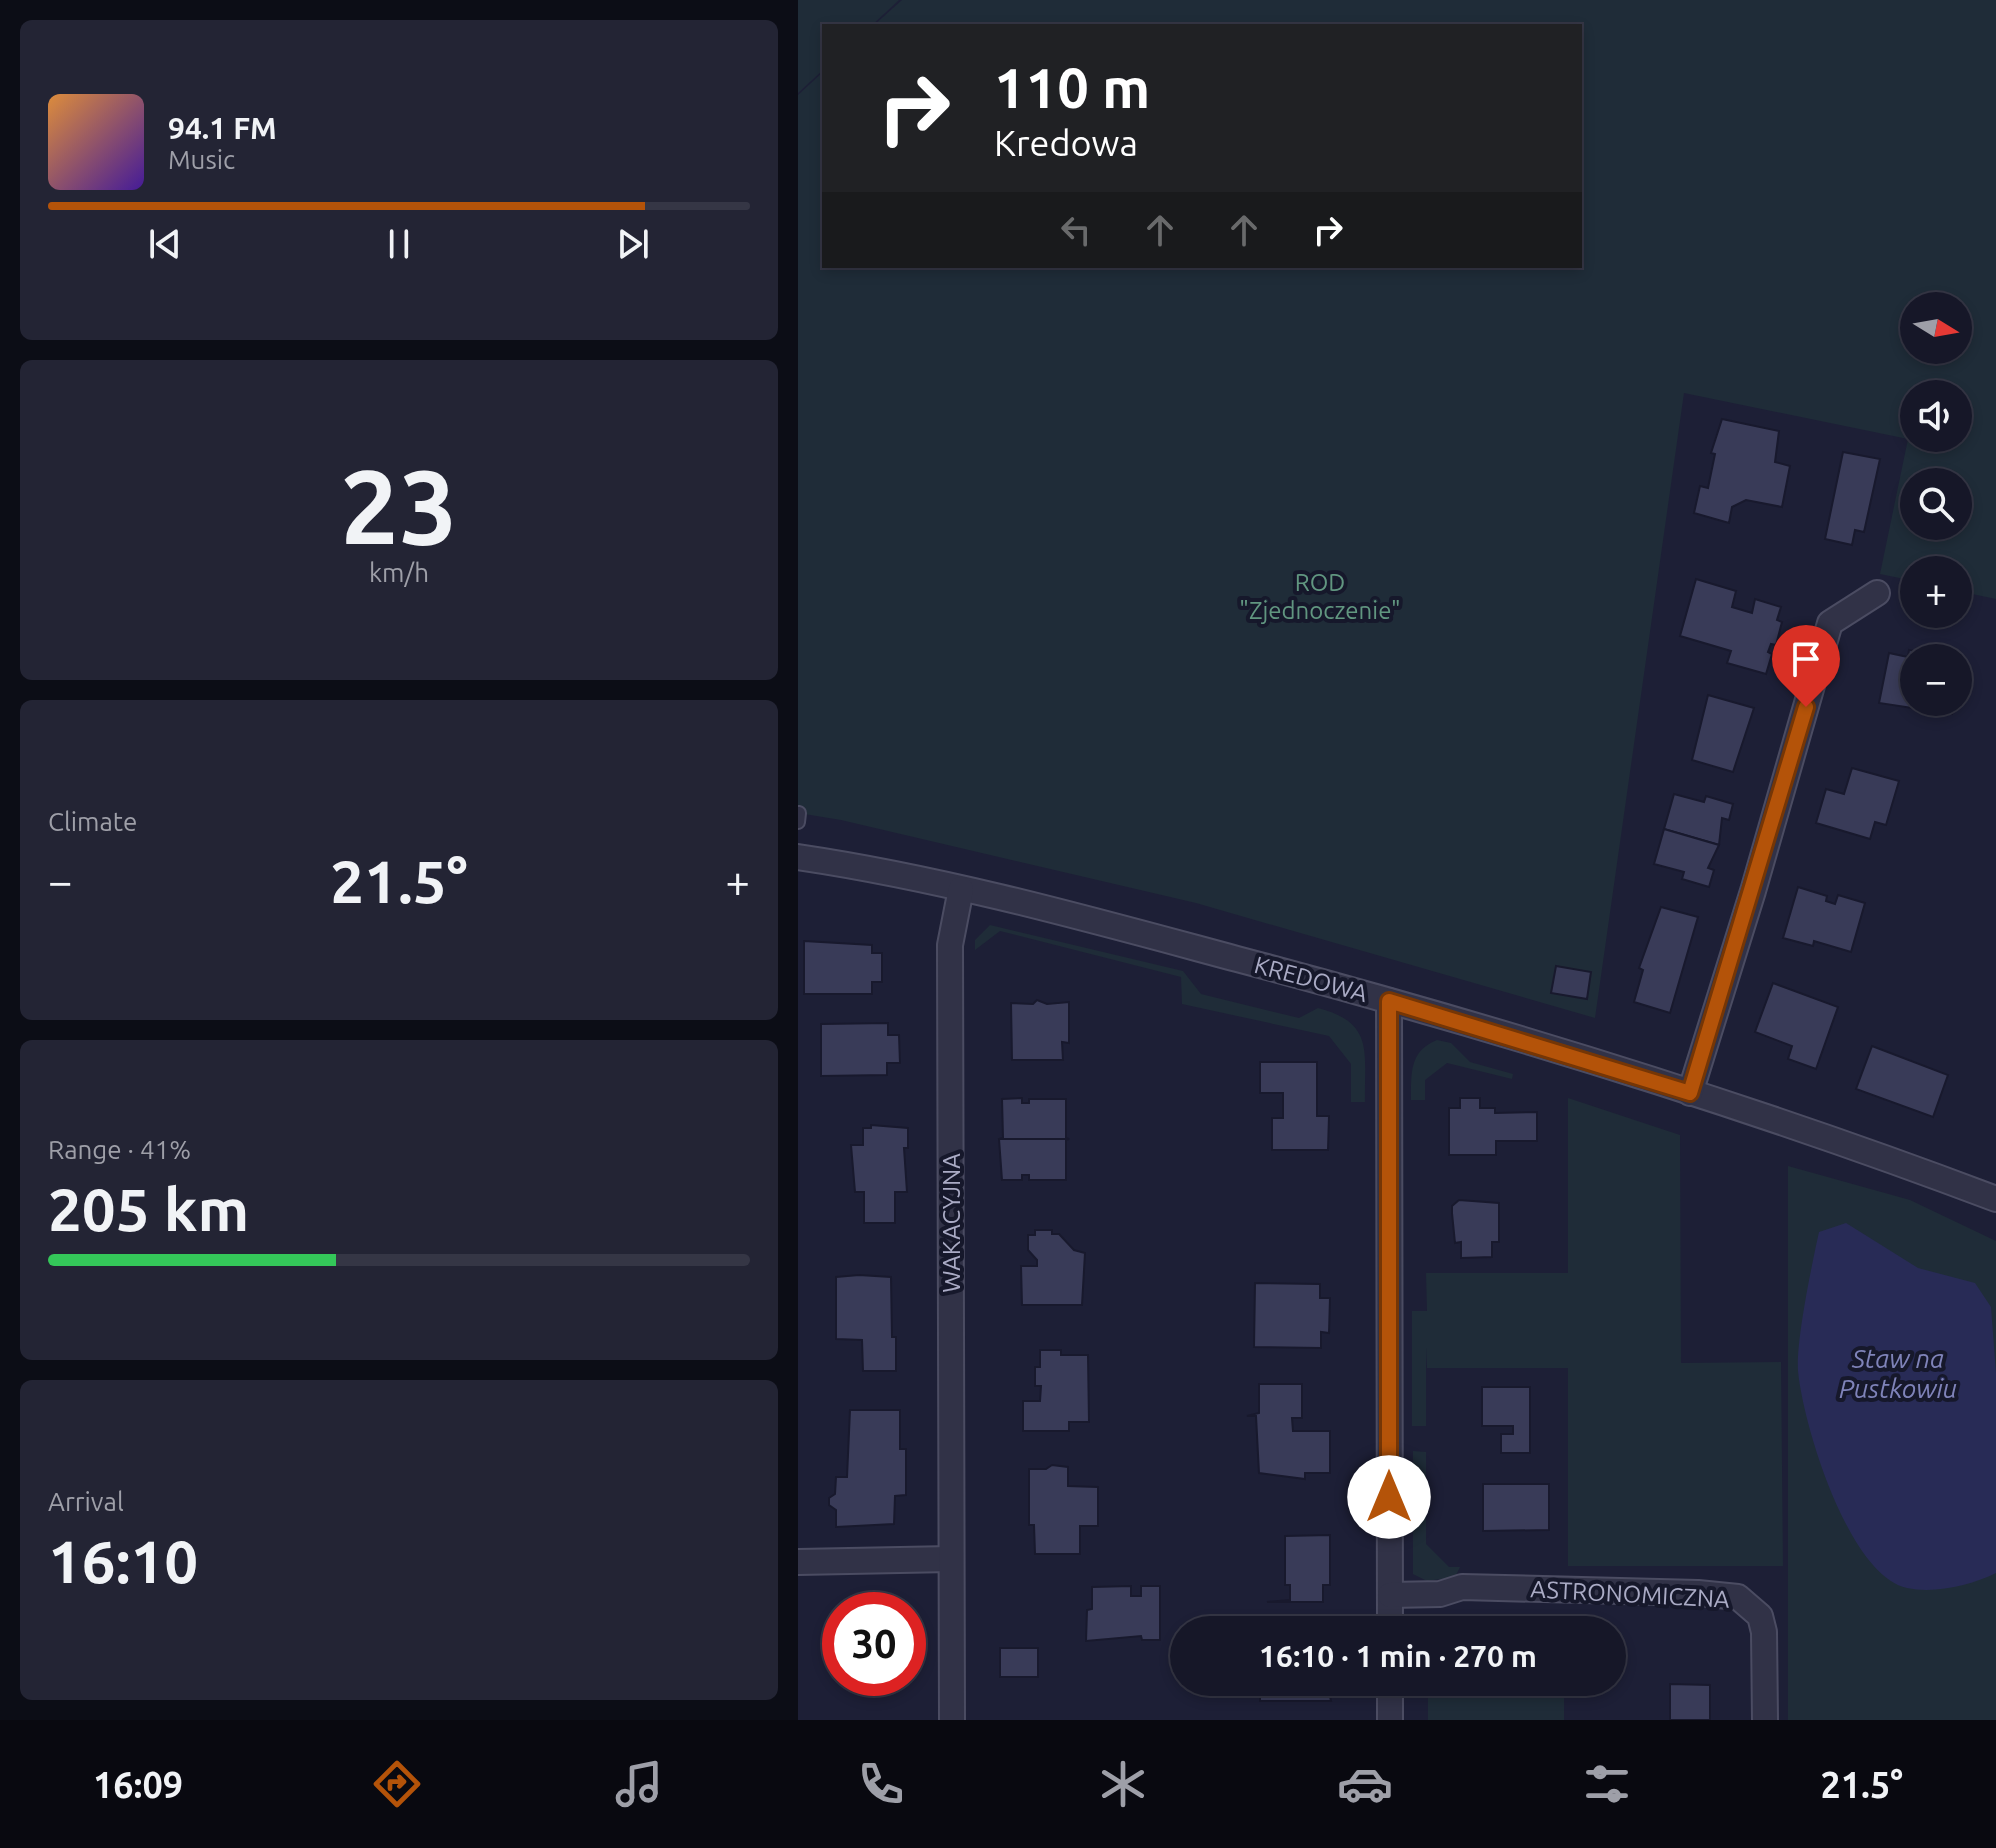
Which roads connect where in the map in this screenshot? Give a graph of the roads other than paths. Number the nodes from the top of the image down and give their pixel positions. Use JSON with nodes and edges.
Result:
{"nodes":[{"id":1,"x":1877,"y":593,"type":"dead end"},
{"id":2,"x":798,"y":857,"type":"edge"},
{"id":3,"x":961,"y":889,"type":"junction"},
{"id":4,"x":1389,"y":1001,"type":"junction"},
{"id":5,"x":1690,"y":1093,"type":"junction"},
{"id":6,"x":1996,"y":1199,"type":"edge"},
{"id":7,"x":951,"y":1559,"type":"junction"},
{"id":8,"x":798,"y":1562,"type":"edge"},
{"id":9,"x":1390,"y":1595,"type":"junction"},
{"id":10,"x":1390,"y":1616,"type":"edge"},
{"id":11,"x":1390,"y":1696,"type":"edge"},
{"id":12,"x":952,"y":1720,"type":"edge"},
{"id":13,"x":1390,"y":1720,"type":"edge"},
{"id":14,"x":1765,"y":1720,"type":"edge"}],
"edges":[{"from":1,"to":5,"type":"street"},
{"from":2,"to":3,"type":"street","name":"KREDOWA"},
{"from":3,"to":4,"type":"street","name":"KREDOWA"},
{"from":3,"to":7,"type":"street","name":"WAKACYJNA"},
{"from":4,"to":5,"type":"street","name":"KREDOWA"},
{"from":4,"to":9,"type":"street"},
{"from":5,"to":6,"type":"street","name":"KREDOWA"},
{"from":7,"to":8,"type":"street"},
{"from":7,"to":12,"type":"street","name":"WAKACYJNA"},
{"from":9,"to":10,"type":"street"},
{"from":9,"to":14,"type":"street","name":"ASTRONOMICZNA"},
{"from":11,"to":13,"type":"street"}]}
